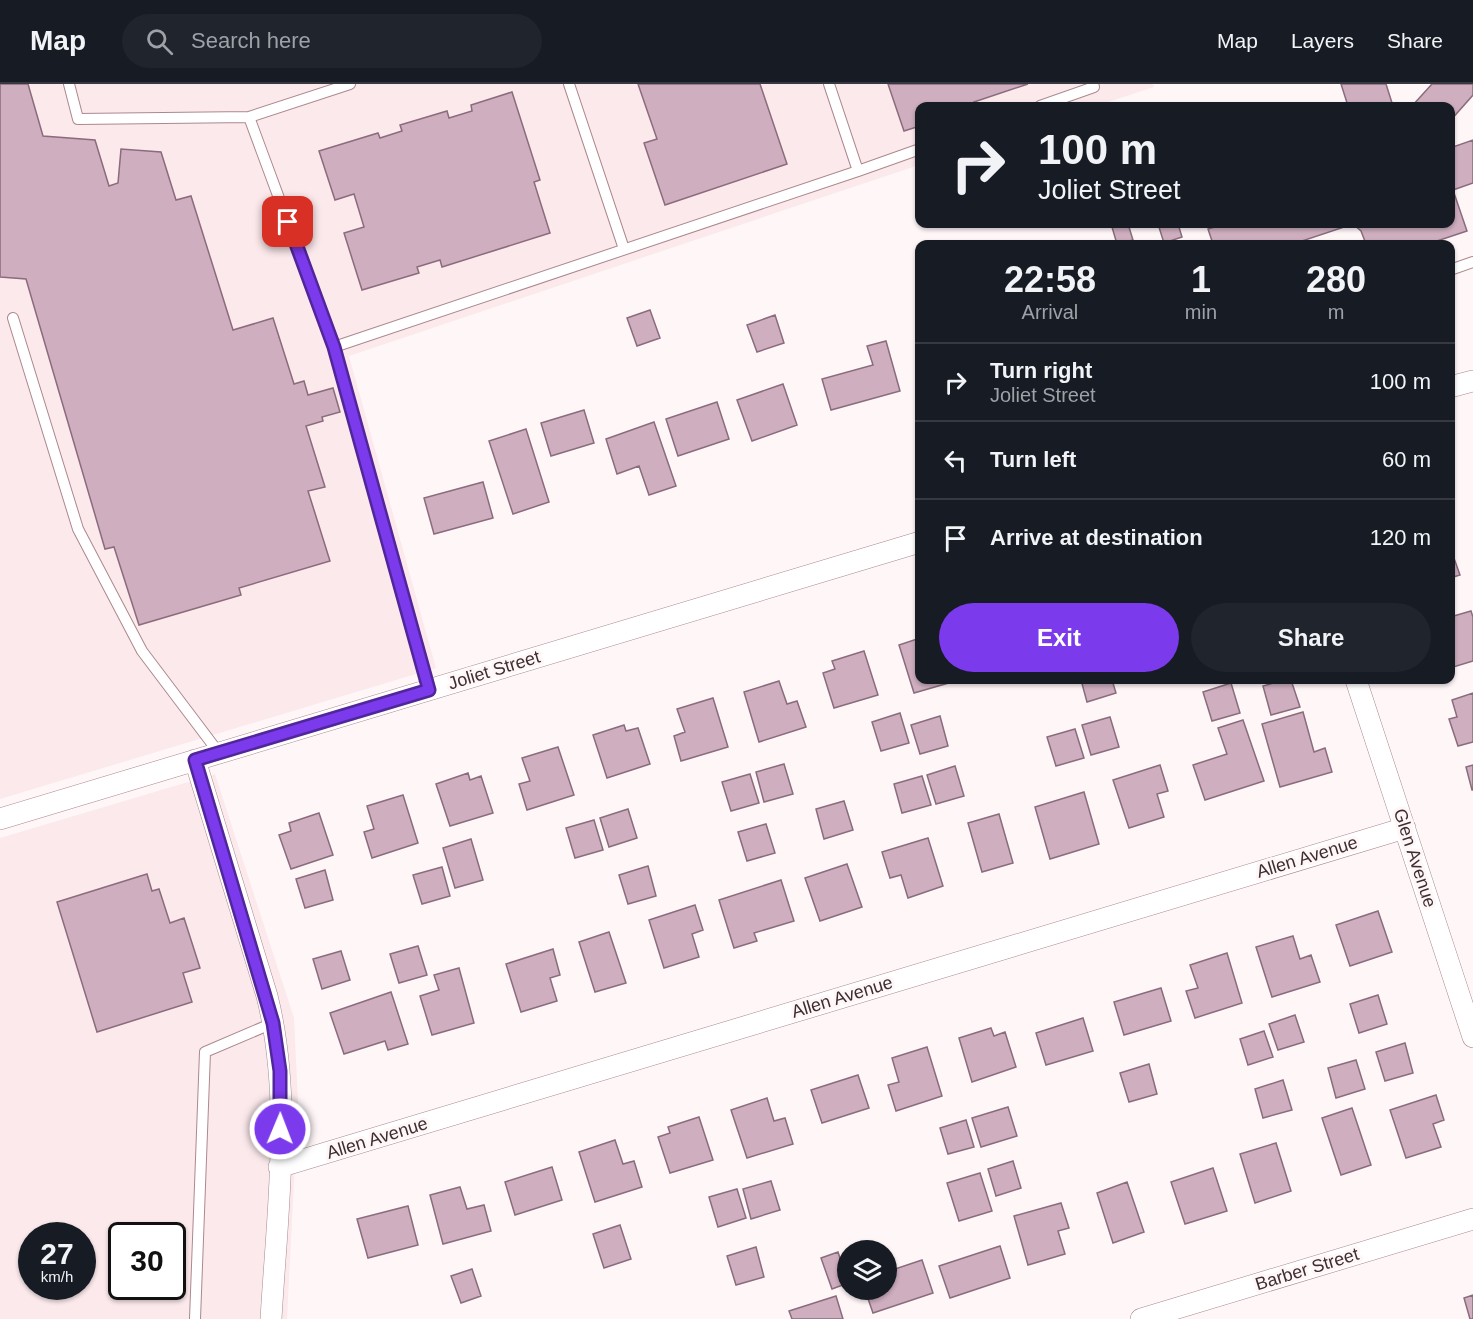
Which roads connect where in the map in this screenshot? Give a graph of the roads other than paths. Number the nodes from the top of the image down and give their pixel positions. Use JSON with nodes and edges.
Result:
{"nodes":[{"id":1,"x":69,"y":84,"type":"edge"},
{"id":2,"x":350,"y":84,"type":"edge"},
{"id":3,"x":569,"y":84,"type":"edge"},
{"id":4,"x":829,"y":84,"type":"edge"},
{"id":5,"x":1093,"y":84,"type":"edge"},
{"id":6,"x":1051,"y":102,"type":"edge"},
{"id":7,"x":249,"y":117,"type":"junction"},
{"id":8,"x":915,"y":151,"type":"edge"},
{"id":9,"x":858,"y":171,"type":"junction"},
{"id":10,"x":624,"y":249,"type":"junction"},
{"id":11,"x":1473,"y":262,"type":"edge"},
{"id":12,"x":1455,"y":268,"type":"edge"},
{"id":13,"x":13,"y":318,"type":"dead end"},
{"id":14,"x":334,"y":347,"type":"junction"},
{"id":15,"x":1473,"y":381,"type":"edge"},
{"id":16,"x":1455,"y":386,"type":"edge"},
{"id":17,"x":915,"y":544,"type":"edge"},
{"id":18,"x":1357,"y":684,"type":"edge"},
{"id":19,"x":429,"y":690,"type":"junction"},
{"id":20,"x":219,"y":753,"type":"junction"},
{"id":21,"x":195,"y":760,"type":"junction"},
{"id":22,"x":0,"y":819,"type":"edge"},
{"id":23,"x":1405,"y":828,"type":"junction"},
{"id":24,"x":273,"y":1023,"type":"junction"},
{"id":25,"x":1473,"y":1037,"type":"edge"},
{"id":26,"x":279,"y":1167,"type":"junction"},
{"id":27,"x":1473,"y":1219,"type":"edge"},
{"id":28,"x":195,"y":1319,"type":"edge"},
{"id":29,"x":271,"y":1319,"type":"edge"},
{"id":30,"x":1141,"y":1319,"type":"edge"}],
"edges":[{"from":1,"to":7,"type":"lane"},
{"from":2,"to":7,"type":"lane"},
{"from":3,"to":10,"type":"lane"},
{"from":4,"to":9,"type":"lane"},
{"from":5,"to":6,"type":"lane"},
{"from":7,"to":14,"type":"lane"},
{"from":8,"to":9,"type":"lane"},
{"from":9,"to":10,"type":"lane"},
{"from":10,"to":14,"type":"lane"},
{"from":11,"to":12,"type":"lane"},
{"from":13,"to":20,"type":"lane"},
{"from":14,"to":19,"type":"lane"},
{"from":15,"to":16,"type":"street"},
{"from":17,"to":19,"type":"street","name":"Joliet Street"},
{"from":18,"to":23,"type":"street","name":"Glen Avenue"},
{"from":19,"to":20,"type":"street","name":"Joliet Street"},
{"from":20,"to":21,"type":"street","name":"Joliet Street"},
{"from":21,"to":22,"type":"street","name":"Joliet Street"},
{"from":21,"to":24,"type":"street"},
{"from":23,"to":25,"type":"street","name":"Glen Avenue"},
{"from":23,"to":26,"type":"street","name":"Allen Avenue"},
{"from":24,"to":26,"type":"street"},
{"from":24,"to":28,"type":"lane"},
{"from":26,"to":29,"type":"street"},
{"from":27,"to":30,"type":"street","name":"Barber Street"}]}
